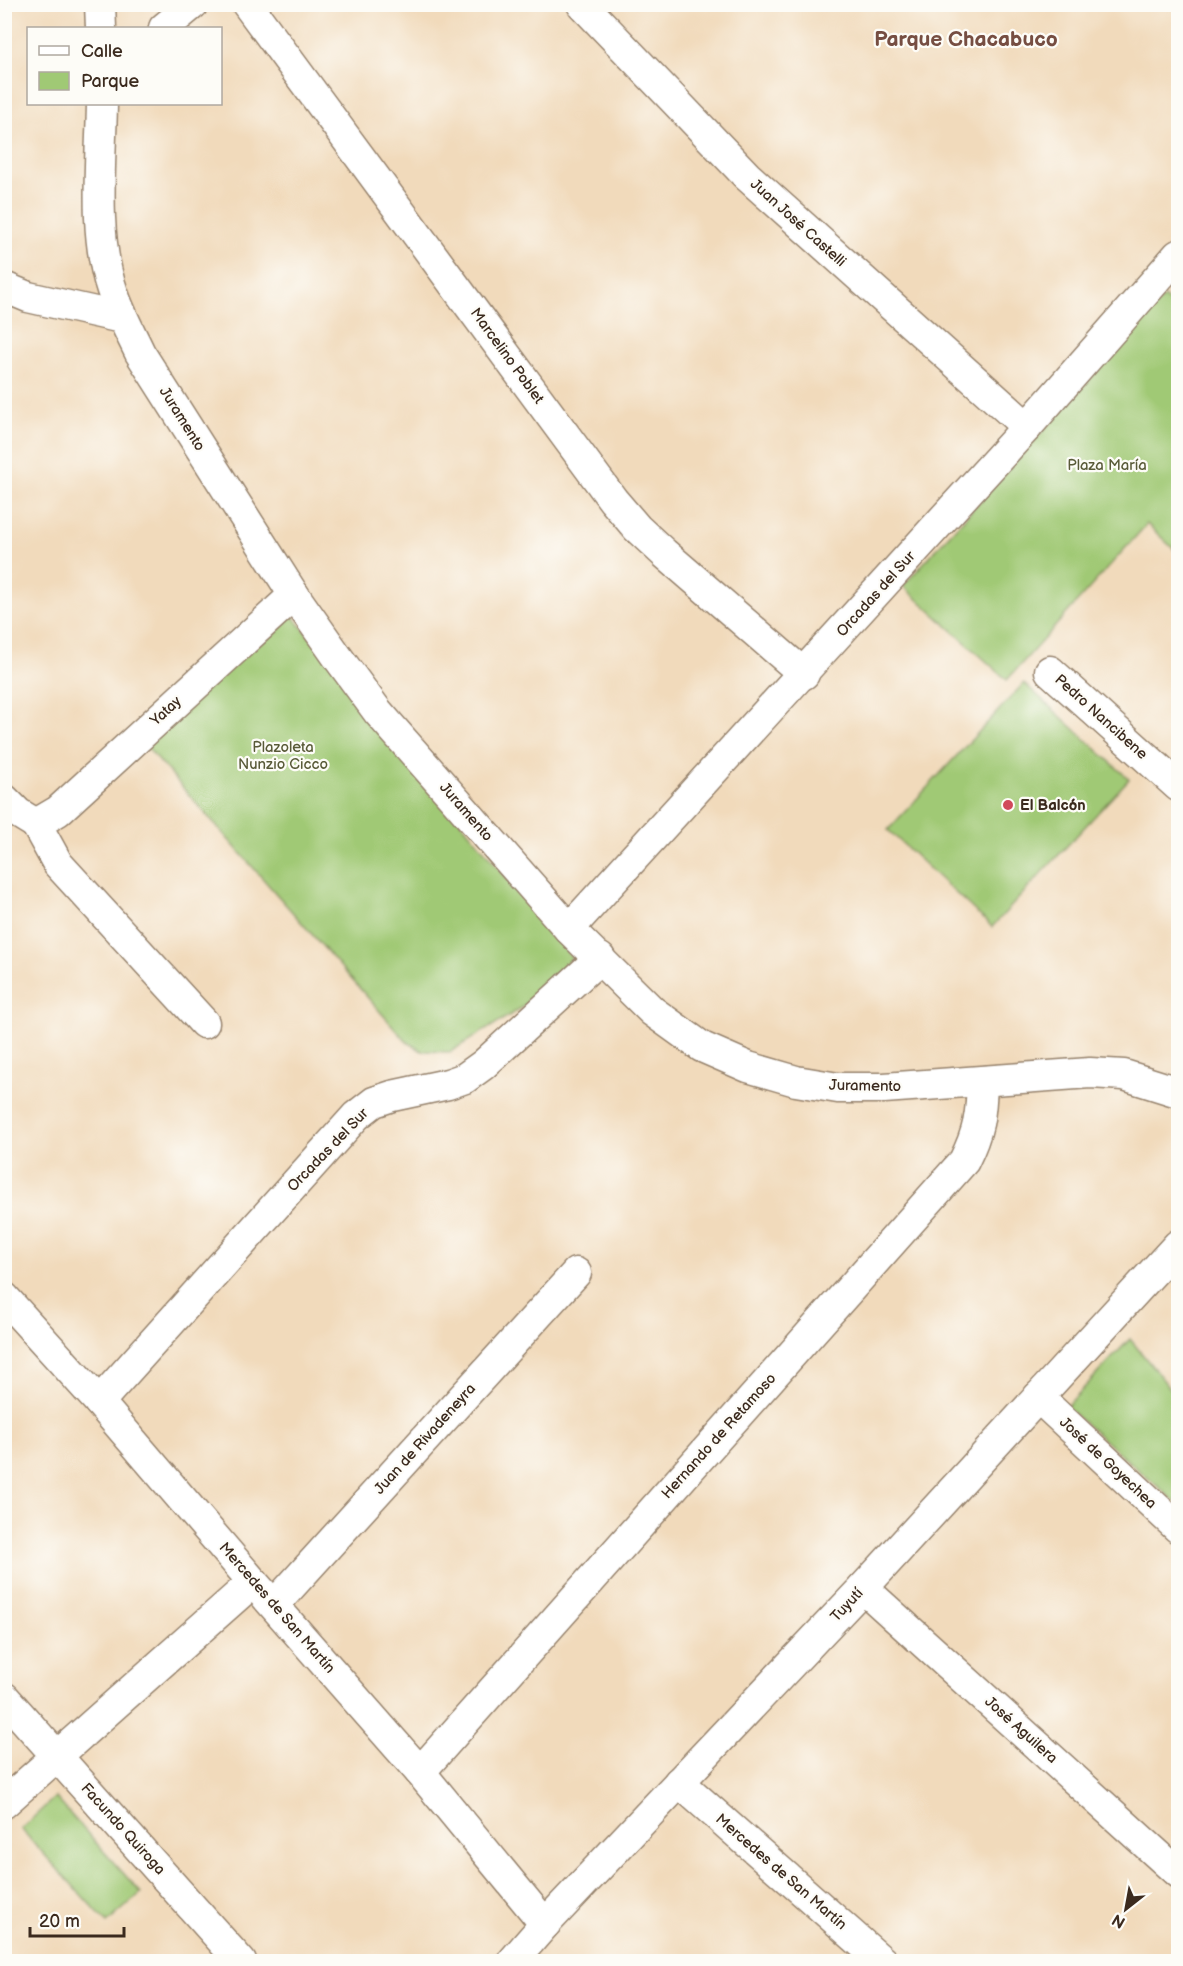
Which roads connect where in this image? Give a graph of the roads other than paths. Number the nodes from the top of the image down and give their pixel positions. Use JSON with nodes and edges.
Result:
{"nodes":[{"id":1,"x":100,"y":4,"type":"edge"},
{"id":2,"x":193,"y":4,"type":"edge"},
{"id":3,"x":247,"y":4,"type":"edge"},
{"id":4,"x":582,"y":4,"type":"edge"},
{"id":5,"x":101,"y":27,"type":"edge"},
{"id":6,"x":165,"y":27,"type":"edge"},
{"id":7,"x":102,"y":105,"type":"edge"},
{"id":8,"x":1179,"y":255,"type":"edge"},
{"id":9,"x":4,"y":287,"type":"edge"},
{"id":10,"x":122,"y":318,"type":"junction"},
{"id":11,"x":1027,"y":427,"type":"junction"},
{"id":12,"x":294,"y":595,"type":"junction"},
{"id":13,"x":1050,"y":671,"type":"dead end"},
{"id":14,"x":804,"y":674,"type":"junction"},
{"id":15,"x":1179,"y":786,"type":"edge"},
{"id":16,"x":4,"y":799,"type":"edge"},
{"id":17,"x":36,"y":824,"type":"junction"},
{"id":18,"x":569,"y":929,"type":"junction"},
{"id":19,"x":600,"y":958,"type":"junction"},
{"id":20,"x":204,"y":1023,"type":"dead end"},
{"id":21,"x":982,"y":1082,"type":"junction"},
{"id":22,"x":1179,"y":1092,"type":"edge"},
{"id":23,"x":1179,"y":1245,"type":"edge"},
{"id":24,"x":576,"y":1273,"type":"dead end"},
{"id":25,"x":4,"y":1297,"type":"edge"},
{"id":26,"x":1038,"y":1397,"type":"junction"},
{"id":27,"x":99,"y":1402,"type":"junction"},
{"id":28,"x":1179,"y":1528,"type":"edge"},
{"id":29,"x":253,"y":1582,"type":"junction"},
{"id":30,"x":863,"y":1588,"type":"junction"},
{"id":31,"x":274,"y":1605,"type":"junction"},
{"id":32,"x":4,"y":1697,"type":"edge"},
{"id":33,"x":57,"y":1756,"type":"junction"},
{"id":34,"x":420,"y":1772,"type":"junction"},
{"id":35,"x":679,"y":1782,"type":"junction"},
{"id":36,"x":4,"y":1803,"type":"edge"},
{"id":37,"x":1179,"y":1873,"type":"edge"},
{"id":38,"x":545,"y":1924,"type":"junction"},
{"id":39,"x":241,"y":1962,"type":"edge"},
{"id":40,"x":512,"y":1962,"type":"edge"},
{"id":41,"x":883,"y":1962,"type":"edge"}],
"edges":[{"from":1,"to":5,"type":"street"},
{"from":2,"to":6,"type":"street"},
{"from":3,"to":14,"type":"street","name":"Marcelino Poblet"},
{"from":4,"to":11,"type":"street","name":"Juan José Castelli"},
{"from":7,"to":10,"type":"street","name":"Juramento"},
{"from":8,"to":11,"type":"street","name":"Orcadas del Sur"},
{"from":9,"to":10,"type":"street"},
{"from":10,"to":12,"type":"street","name":"Juramento"},
{"from":11,"to":14,"type":"street","name":"Orcadas del Sur"},
{"from":12,"to":17,"type":"street","name":"Yatay"},
{"from":12,"to":18,"type":"street","name":"Juramento"},
{"from":13,"to":15,"type":"street","name":"Pedro Nancibene"},
{"from":14,"to":18,"type":"street","name":"Orcadas del Sur"},
{"from":16,"to":17,"type":"street"},
{"from":17,"to":20,"type":"street"},
{"from":18,"to":19,"type":"street","name":"Juramento"},
{"from":19,"to":21,"type":"street","name":"Juramento"},
{"from":19,"to":27,"type":"street","name":"Orcadas del Sur"},
{"from":21,"to":22,"type":"street","name":"Juramento"},
{"from":21,"to":34,"type":"street","name":"Hernando de Retamoso"},
{"from":23,"to":26,"type":"street","name":"Tuyutí"},
{"from":24,"to":31,"type":"street","name":"Juan de Rivadeneyra"},
{"from":25,"to":27,"type":"street","name":"Mercedes de San Martín"},
{"from":26,"to":28,"type":"street","name":"José de Goyechea"},
{"from":26,"to":30,"type":"street","name":"Tuyutí"},
{"from":27,"to":29,"type":"street","name":"Mercedes de San Martín"},
{"from":29,"to":31,"type":"street","name":"Mercedes de San Martín"},
{"from":29,"to":33,"type":"street"},
{"from":30,"to":35,"type":"street","name":"Tuyutí"},
{"from":30,"to":37,"type":"street","name":"José Aguilera"},
{"from":31,"to":34,"type":"street","name":"Mercedes de San Martín"},
{"from":32,"to":33,"type":"street","name":"Facundo Quiroga"},
{"from":33,"to":36,"type":"street"},
{"from":33,"to":39,"type":"street","name":"Facundo Quiroga"},
{"from":34,"to":38,"type":"street","name":"Mercedes de San Martín"},
{"from":35,"to":38,"type":"street","name":"Tuyutí"},
{"from":35,"to":41,"type":"street","name":"Mercedes de San Martín"},
{"from":38,"to":40,"type":"street","name":"Tuyutí"}]}
